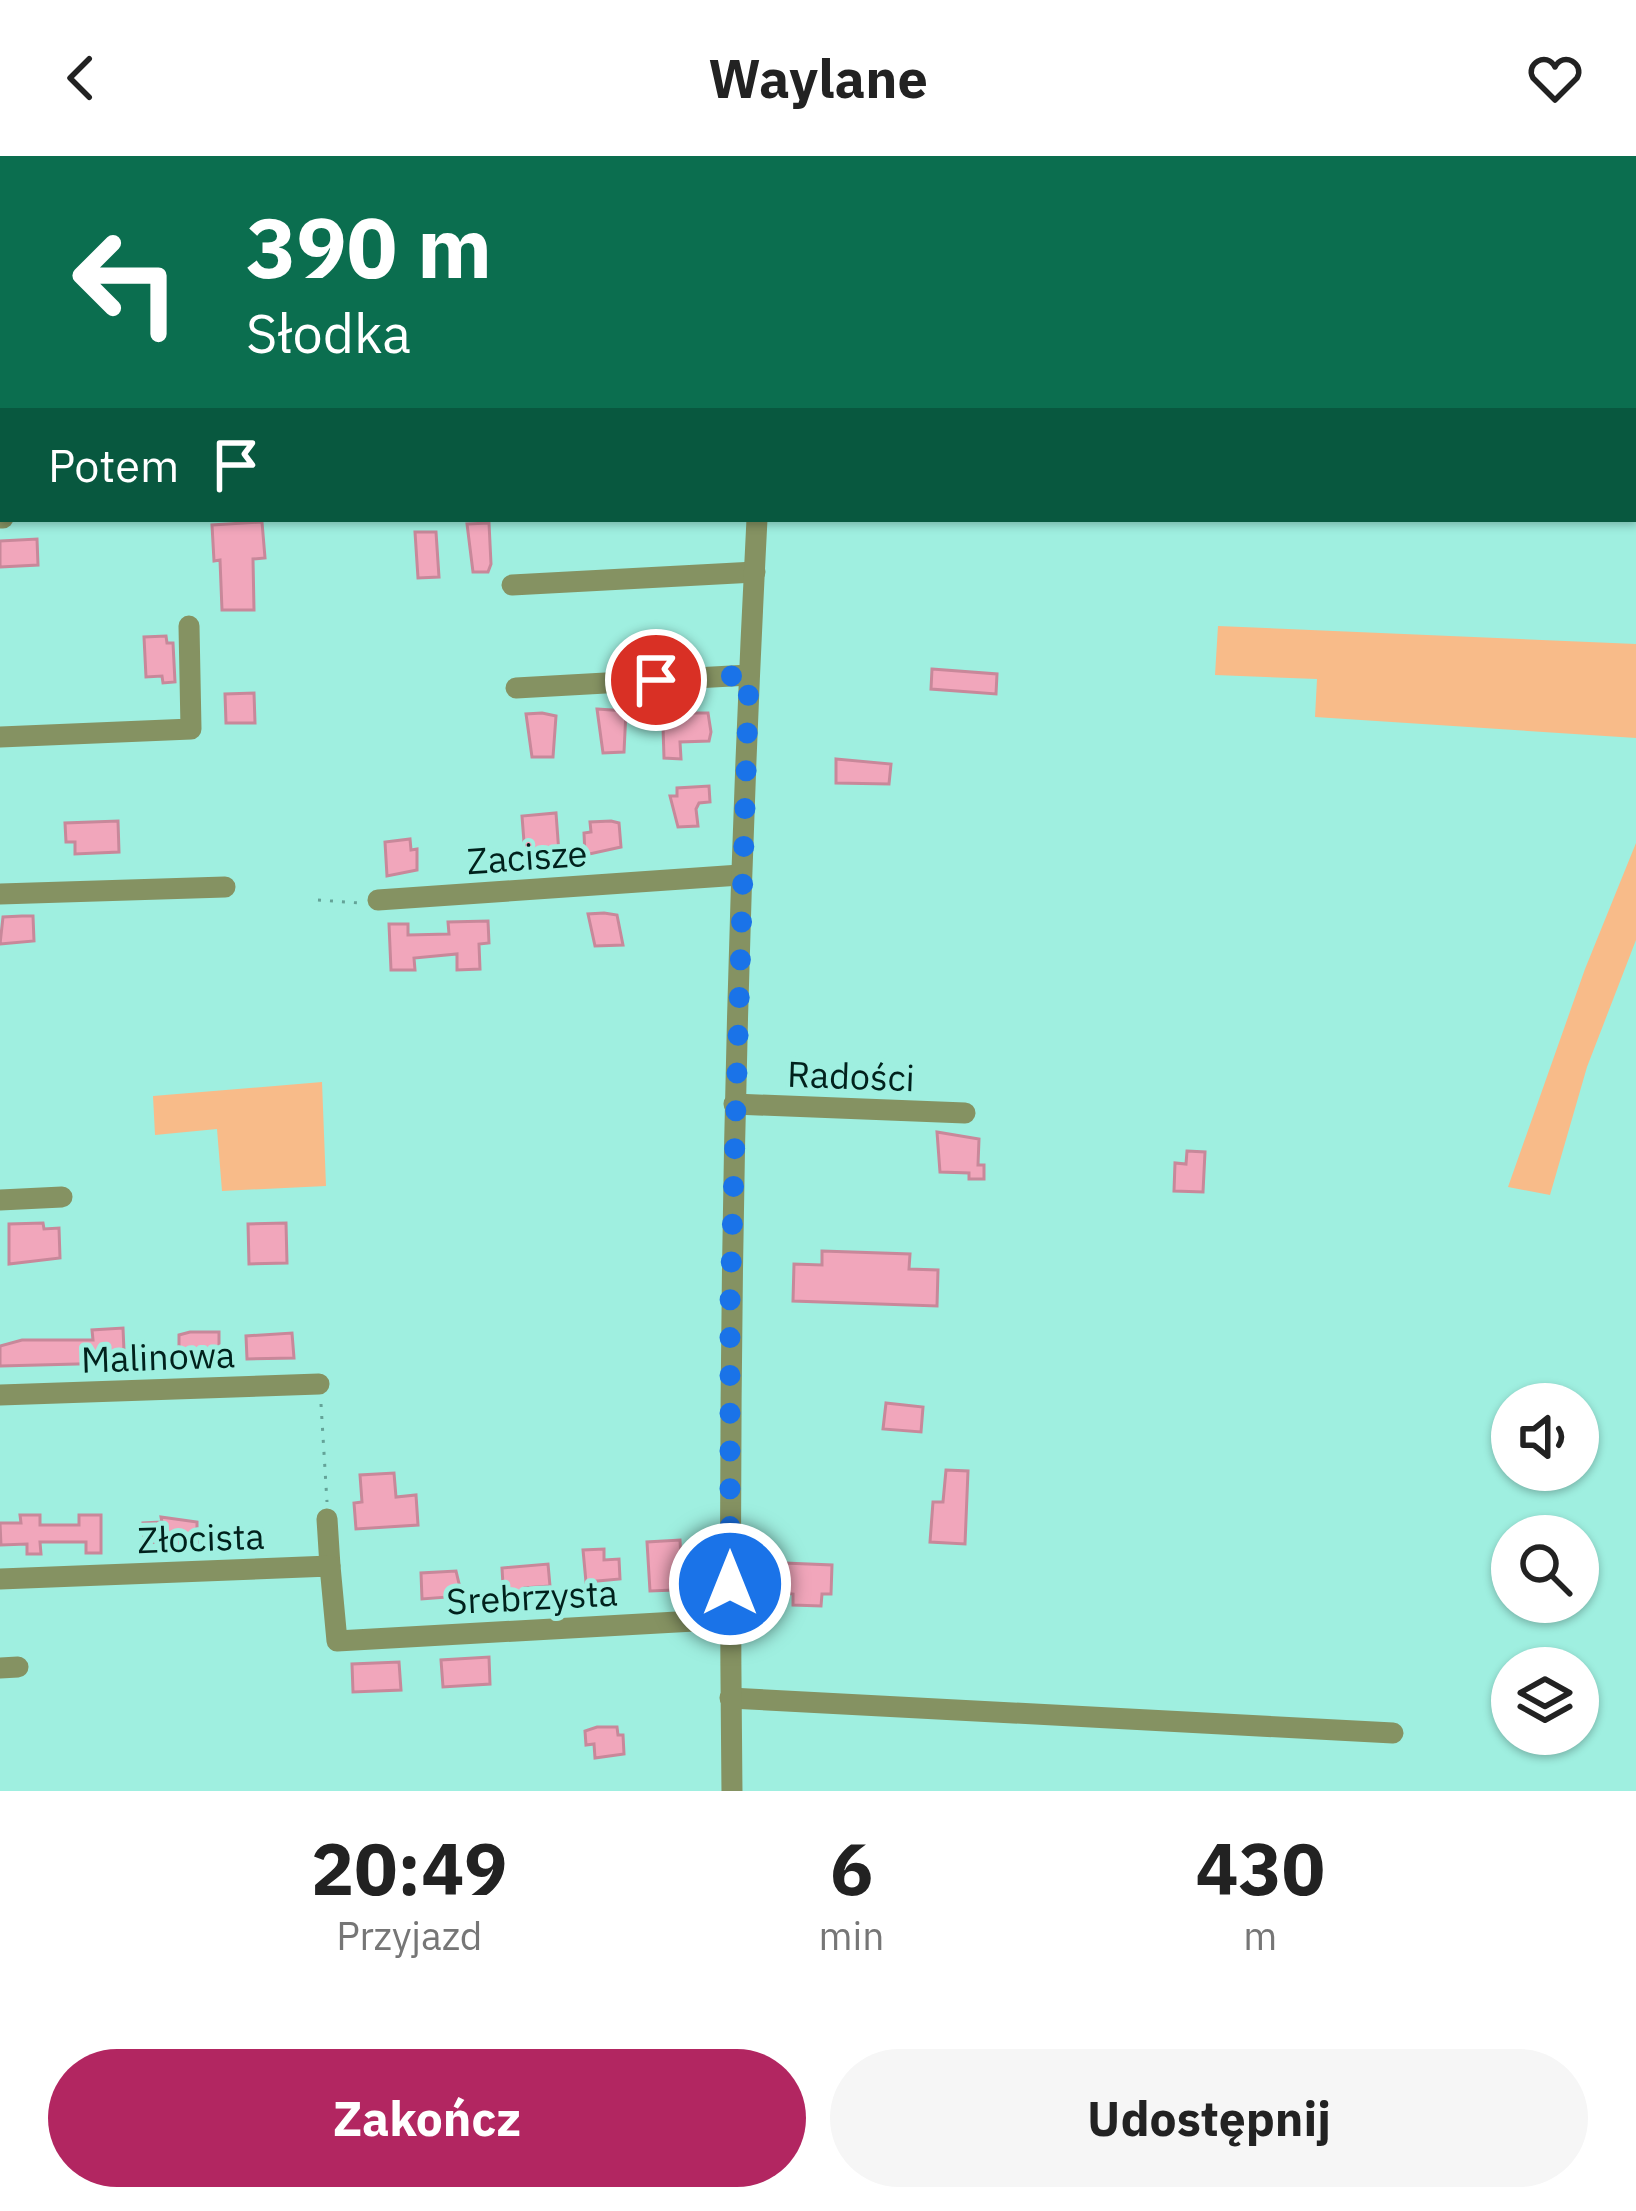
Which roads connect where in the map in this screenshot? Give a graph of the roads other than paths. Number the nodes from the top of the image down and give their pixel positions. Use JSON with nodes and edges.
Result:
{"nodes":[{"id":1,"x":758,"y":522,"type":"edge"},
{"id":2,"x":754,"y":572,"type":"junction"},
{"id":3,"x":512,"y":585,"type":"dead end"},
{"id":4,"x":189,"y":626,"type":"dead end"},
{"id":5,"x":749,"y":675,"type":"junction"},
{"id":6,"x":516,"y":688,"type":"dead end"},
{"id":7,"x":0,"y":737,"type":"edge"},
{"id":8,"x":740,"y":875,"type":"junction"},
{"id":9,"x":225,"y":886,"type":"dead end"},
{"id":10,"x":0,"y":894,"type":"edge"},
{"id":11,"x":378,"y":900,"type":"road end"},
{"id":12,"x":734,"y":1104,"type":"junction"},
{"id":13,"x":965,"y":1113,"type":"dead end"},
{"id":14,"x":62,"y":1197,"type":"dead end"},
{"id":15,"x":0,"y":1200,"type":"edge"},
{"id":16,"x":319,"y":1384,"type":"road end"},
{"id":17,"x":0,"y":1395,"type":"edge"},
{"id":18,"x":327,"y":1519,"type":"road end"},
{"id":19,"x":330,"y":1566,"type":"junction"},
{"id":20,"x":0,"y":1580,"type":"edge"},
{"id":21,"x":730,"y":1623,"type":"junction"},
{"id":22,"x":730,"y":1698,"type":"junction"},
{"id":23,"x":1393,"y":1732,"type":"dead end"},
{"id":24,"x":731,"y":1791,"type":"edge"}],
"edges":[{"from":1,"to":2,"type":"street"},
{"from":2,"to":3,"type":"street"},
{"from":2,"to":5,"type":"street"},
{"from":4,"to":7,"type":"street"},
{"from":5,"to":6,"type":"street"},
{"from":5,"to":8,"type":"street"},
{"from":8,"to":11,"type":"street","name":"Zacisze"},
{"from":8,"to":12,"type":"street"},
{"from":9,"to":10,"type":"street"},
{"from":12,"to":13,"type":"street","name":"Radości"},
{"from":12,"to":21,"type":"street"},
{"from":14,"to":15,"type":"street"},
{"from":16,"to":17,"type":"street","name":"Malinowa"},
{"from":18,"to":19,"type":"street"},
{"from":19,"to":20,"type":"street","name":"Złocista"},
{"from":19,"to":21,"type":"street","name":"Srebrzysta"},
{"from":21,"to":22,"type":"street"},
{"from":22,"to":23,"type":"street"},
{"from":22,"to":24,"type":"street"}]}
